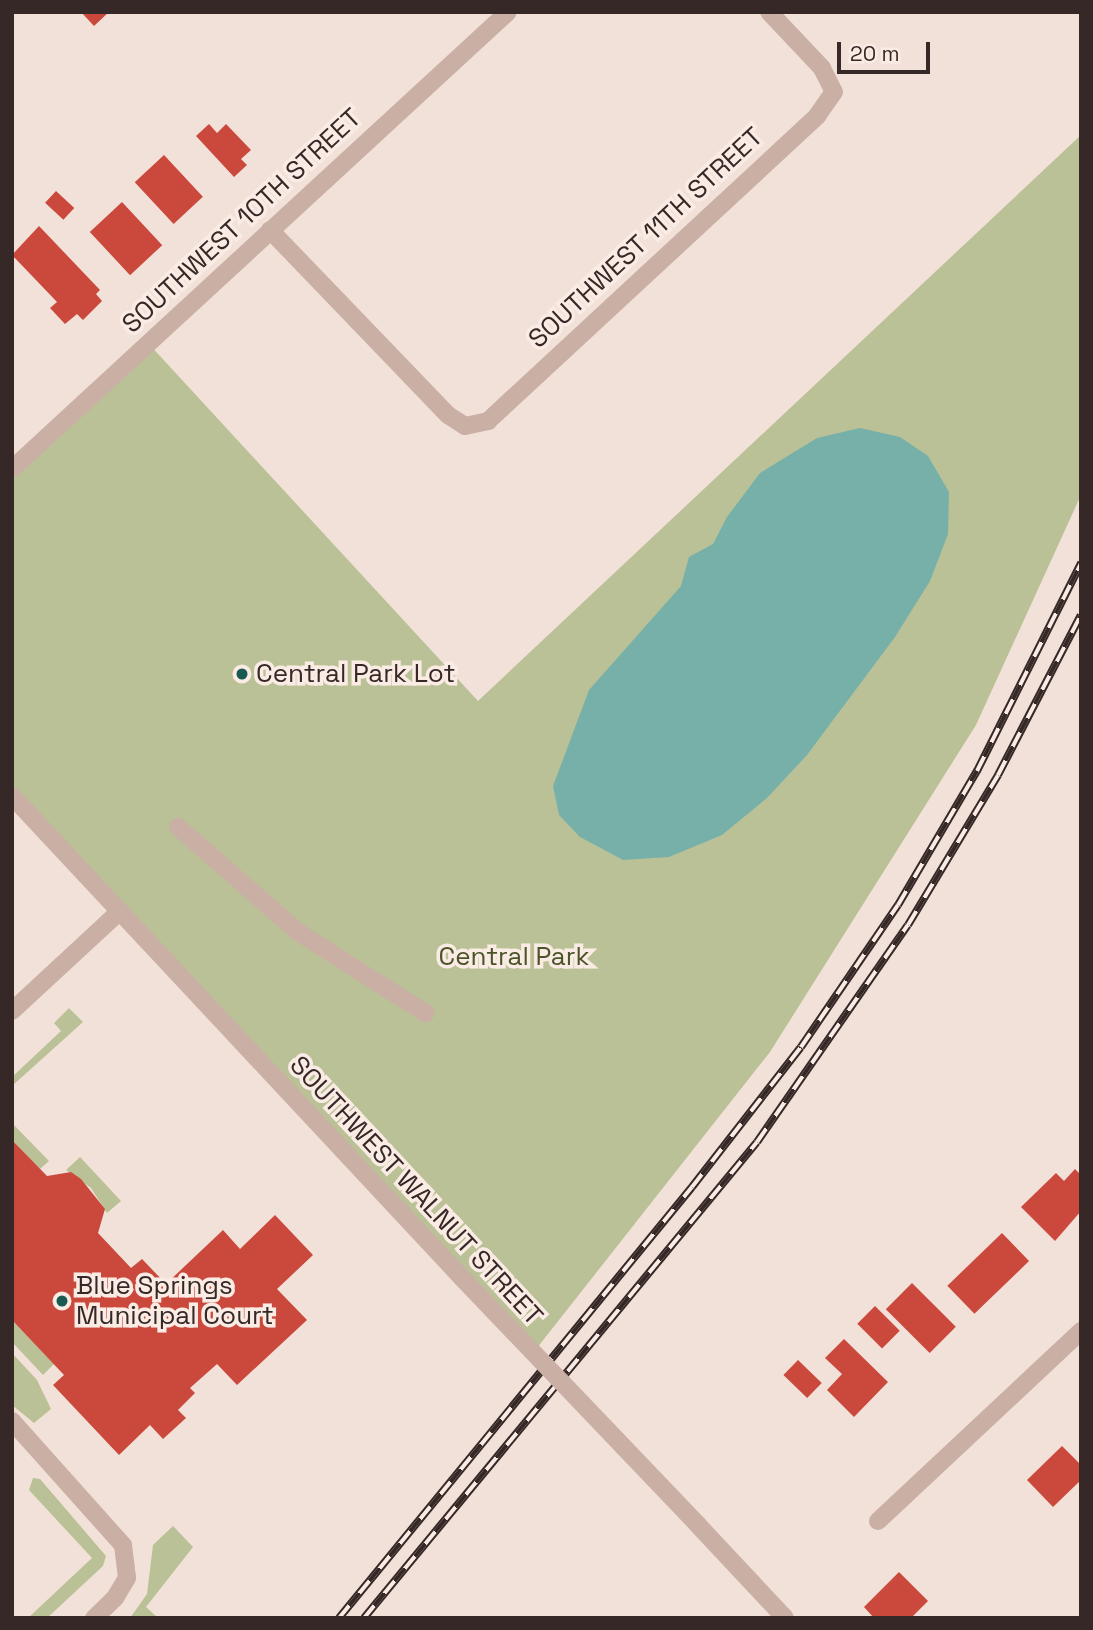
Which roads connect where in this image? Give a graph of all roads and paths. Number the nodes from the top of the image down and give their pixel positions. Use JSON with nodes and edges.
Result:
{"nodes":[{"id":1,"x":508,"y":12,"type":"edge"},
{"id":2,"x":769,"y":12,"type":"edge"},
{"id":3,"x":270,"y":230,"type":"junction"},
{"id":4,"x":12,"y":469,"type":"edge"},
{"id":5,"x":12,"y":796,"type":"edge"},
{"id":6,"x":178,"y":827,"type":"dead end"},
{"id":7,"x":119,"y":912,"type":"junction"},
{"id":8,"x":12,"y":1011,"type":"edge"},
{"id":9,"x":425,"y":1013,"type":"dead end"},
{"id":10,"x":1081,"y":1331,"type":"edge"},
{"id":11,"x":12,"y":1421,"type":"edge"},
{"id":12,"x":878,"y":1521,"type":"dead end"},
{"id":13,"x":94,"y":1618,"type":"edge"},
{"id":14,"x":785,"y":1618,"type":"edge"}],
"edges":[{"from":1,"to":3,"type":"street","name":"SOUTHWEST 10TH STREET"},
{"from":2,"to":3,"type":"street","name":"SOUTHWEST 11TH STREET"},
{"from":3,"to":4,"type":"street","name":"SOUTHWEST 10TH STREET"},
{"from":5,"to":7,"type":"street","name":"SOUTHWEST WALNUT STREET"},
{"from":6,"to":9,"type":"street"},
{"from":7,"to":8,"type":"street"},
{"from":7,"to":14,"type":"street","name":"SOUTHWEST WALNUT STREET","bridge":true},
{"from":10,"to":12,"type":"street"},
{"from":11,"to":13,"type":"street"}]}
